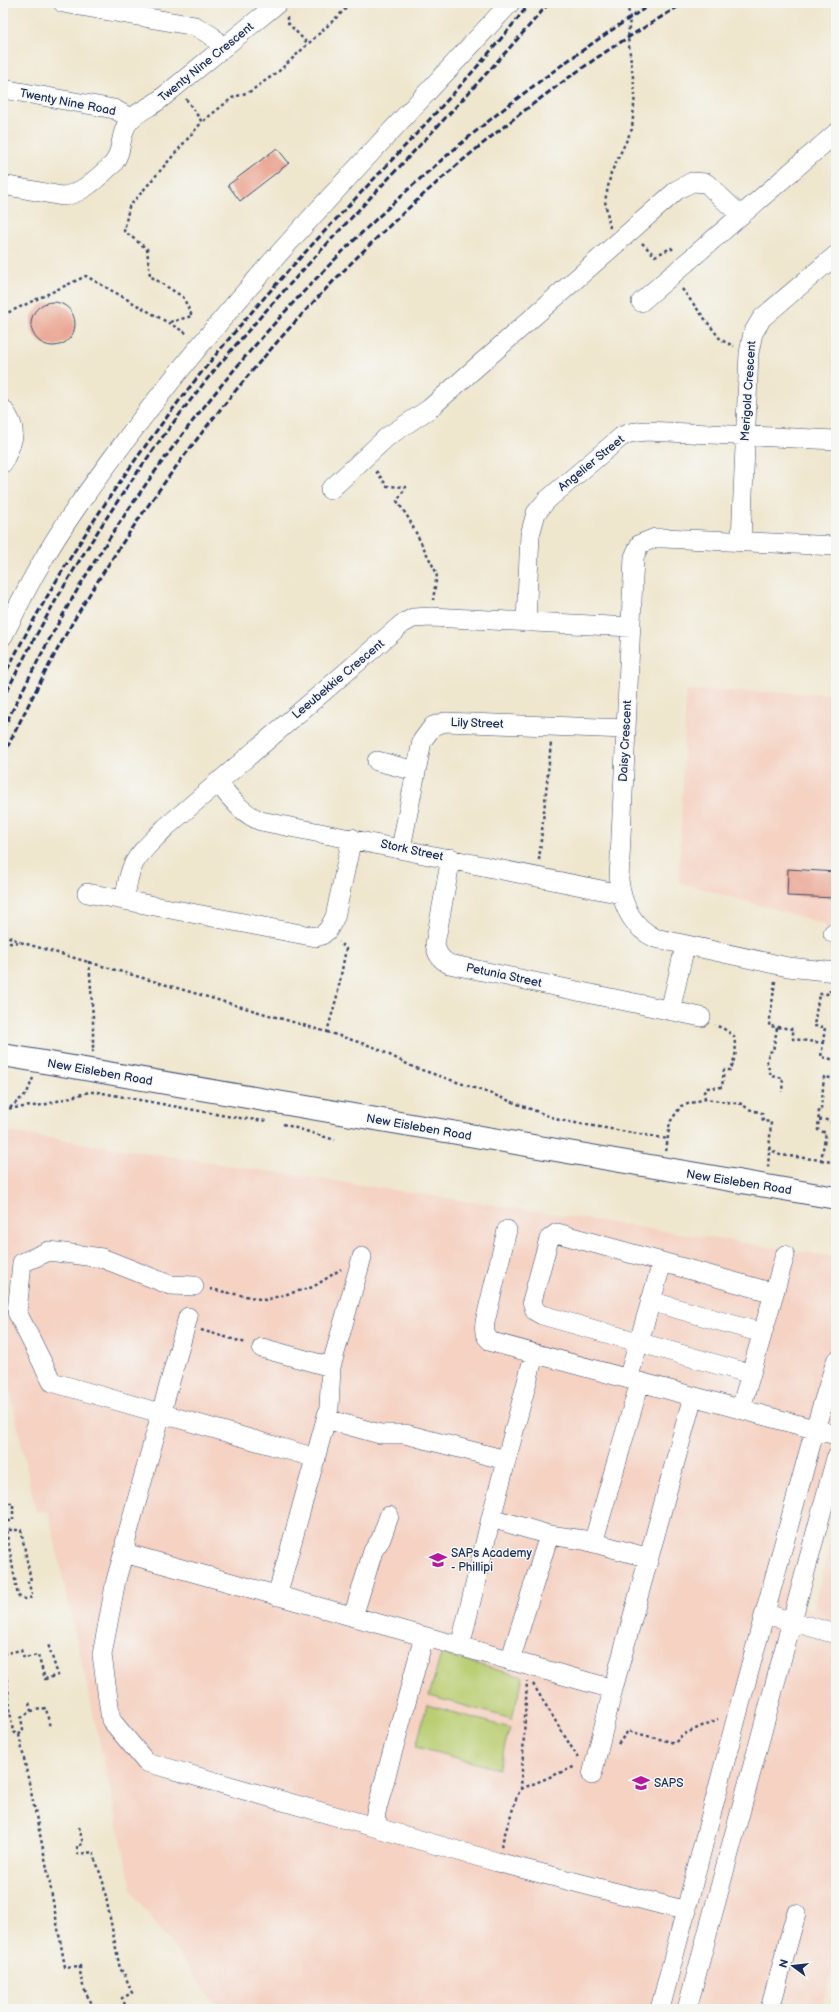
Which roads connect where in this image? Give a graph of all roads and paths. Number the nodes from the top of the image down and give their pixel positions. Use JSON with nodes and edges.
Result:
{"nodes":[{"id":1,"x":63,"y":3,"type":"edge"},
{"id":2,"x":352,"y":3,"type":"edge"},
{"id":3,"x":510,"y":3,"type":"edge"},
{"id":4,"x":627,"y":3,"type":"edge"},
{"id":5,"x":283,"y":7,"type":"edge"},
{"id":6,"x":308,"y":44,"type":"junction"},
{"id":7,"x":222,"y":48,"type":"junction"},
{"id":8,"x":177,"y":86,"type":"junction"},
{"id":9,"x":3,"y":89,"type":"edge"},
{"id":10,"x":132,"y":119,"type":"junction"},
{"id":11,"x":202,"y":122,"type":"junction"},
{"id":12,"x":836,"y":133,"type":"edge"},
{"id":13,"x":3,"y":185,"type":"edge"},
{"id":14,"x":740,"y":215,"type":"junction"},
{"id":15,"x":630,"y":232,"type":"junction"},
{"id":16,"x":612,"y":247,"type":"junction"},
{"id":17,"x":836,"y":255,"type":"edge"},
{"id":18,"x":684,"y":264,"type":"junction"},
{"id":19,"x":641,"y":302,"type":"dead end"},
{"id":20,"x":3,"y":315,"type":"edge"},
{"id":21,"x":170,"y":322,"type":"junction"},
{"id":22,"x":202,"y":343,"type":"junction"},
{"id":23,"x":749,"y":353,"type":"junction"},
{"id":24,"x":3,"y":409,"type":"edge"},
{"id":25,"x":745,"y":435,"type":"junction"},
{"id":26,"x":836,"y":440,"type":"edge"},
{"id":27,"x":366,"y":457,"type":"junction"},
{"id":28,"x":3,"y":463,"type":"edge"},
{"id":29,"x":330,"y":490,"type":"dead end"},
{"id":30,"x":741,"y":541,"type":"junction"},
{"id":31,"x":836,"y":546,"type":"edge"},
{"id":32,"x":431,"y":617,"type":"junction"},
{"id":33,"x":526,"y":622,"type":"junction"},
{"id":34,"x":631,"y":627,"type":"junction"},
{"id":35,"x":3,"y":636,"type":"edge"},
{"id":36,"x":552,"y":726,"type":"junction"},
{"id":37,"x":626,"y":729,"type":"junction"},
{"id":38,"x":377,"y":761,"type":"dead end"},
{"id":39,"x":415,"y":770,"type":"junction"},
{"id":40,"x":217,"y":782,"type":"junction"},
{"id":41,"x":352,"y":838,"type":"junction"},
{"id":42,"x":401,"y":848,"type":"junction"},
{"id":43,"x":452,"y":858,"type":"junction"},
{"id":44,"x":537,"y":876,"type":"junction"},
{"id":45,"x":86,"y":893,"type":"dead end"},
{"id":46,"x":621,"y":894,"type":"junction"},
{"id":47,"x":125,"y":900,"type":"junction"},
{"id":48,"x":328,"y":930,"type":"junction"},
{"id":49,"x":3,"y":934,"type":"edge"},
{"id":50,"x":20,"y":942,"type":"junction"},
{"id":51,"x":3,"y":944,"type":"edge"},
{"id":52,"x":685,"y":946,"type":"junction"},
{"id":53,"x":89,"y":961,"type":"junction"},
{"id":54,"x":776,"y":964,"type":"junction"},
{"id":55,"x":836,"y":972,"type":"edge"},
{"id":56,"x":830,"y":991,"type":"dead end"},
{"id":57,"x":670,"y":1010,"type":"junction"},
{"id":58,"x":700,"y":1017,"type":"joint"},
{"id":59,"x":777,"y":1028,"type":"junction"},
{"id":60,"x":327,"y":1032,"type":"junction"},
{"id":61,"x":823,"y":1043,"type":"junction"},
{"id":62,"x":86,"y":1050,"type":"dead end"},
{"id":63,"x":3,"y":1055,"type":"edge"},
{"id":64,"x":836,"y":1060,"type":"edge"},
{"id":65,"x":40,"y":1062,"type":"junction"},
{"id":66,"x":836,"y":1079,"type":"edge"},
{"id":67,"x":782,"y":1092,"type":"dead end"},
{"id":68,"x":705,"y":1099,"type":"junction"},
{"id":69,"x":10,"y":1108,"type":"junction"},
{"id":70,"x":3,"y":1109,"type":"edge"},
{"id":71,"x":819,"y":1120,"type":"junction"},
{"id":72,"x":270,"y":1121,"type":"dead end"},
{"id":73,"x":278,"y":1122,"type":"dead end"},
{"id":74,"x":836,"y":1124,"type":"edge"},
{"id":75,"x":668,"y":1138,"type":"junction"},
{"id":76,"x":335,"y":1140,"type":"dead end"},
{"id":77,"x":768,"y":1148,"type":"junction"},
{"id":78,"x":821,"y":1160,"type":"junction"},
{"id":79,"x":836,"y":1163,"type":"edge"},
{"id":80,"x":664,"y":1170,"type":"junction"},
{"id":81,"x":765,"y":1186,"type":"junction"},
{"id":82,"x":836,"y":1198,"type":"edge"},
{"id":83,"x":507,"y":1230,"type":"dead end"},
{"id":84,"x":784,"y":1255,"type":"dead end"},
{"id":85,"x":362,"y":1257,"type":"joint"},
{"id":86,"x":662,"y":1263,"type":"junction"},
{"id":87,"x":194,"y":1286,"type":"joint"},
{"id":88,"x":774,"y":1292,"type":"junction"},
{"id":89,"x":650,"y":1301,"type":"junction"},
{"id":90,"x":186,"y":1321,"type":"joint"},
{"id":91,"x":762,"y":1333,"type":"junction"},
{"id":92,"x":638,"y":1342,"type":"junction"},
{"id":93,"x":262,"y":1348,"type":"joint"},
{"id":94,"x":534,"y":1355,"type":"junction"},
{"id":95,"x":836,"y":1361,"type":"edge"},
{"id":96,"x":331,"y":1366,"type":"junction"},
{"id":97,"x":750,"y":1374,"type":"junction"},
{"id":98,"x":634,"y":1381,"type":"junction"},
{"id":99,"x":693,"y":1396,"type":"junction"},
{"id":100,"x":741,"y":1408,"type":"junction"},
{"id":101,"x":160,"y":1413,"type":"junction"},
{"id":102,"x":3,"y":1416,"type":"edge"},
{"id":103,"x":326,"y":1419,"type":"junction"},
{"id":104,"x":3,"y":1425,"type":"edge"},
{"id":105,"x":815,"y":1429,"type":"junction"},
{"id":106,"x":836,"y":1435,"type":"edge"},
{"id":107,"x":316,"y":1458,"type":"junction"},
{"id":108,"x":836,"y":1458,"type":"edge"},
{"id":109,"x":506,"y":1460,"type":"junction"},
{"id":110,"x":3,"y":1503,"type":"edge"},
{"id":111,"x":389,"y":1516,"type":"dead end"},
{"id":112,"x":491,"y":1518,"type":"junction"},
{"id":113,"x":6,"y":1530,"type":"junction"},
{"id":114,"x":549,"y":1535,"type":"junction"},
{"id":115,"x":593,"y":1543,"type":"junction"},
{"id":116,"x":125,"y":1548,"type":"junction"},
{"id":117,"x":649,"y":1558,"type":"junction"},
{"id":118,"x":277,"y":1596,"type":"junction"},
{"id":119,"x":766,"y":1614,"type":"junction"},
{"id":120,"x":353,"y":1617,"type":"junction"},
{"id":121,"x":793,"y":1622,"type":"junction"},
{"id":122,"x":836,"y":1634,"type":"edge"},
{"id":123,"x":424,"y":1637,"type":"junction"},
{"id":124,"x":48,"y":1644,"type":"dead end"},
{"id":125,"x":460,"y":1647,"type":"junction"},
{"id":126,"x":3,"y":1654,"type":"edge"},
{"id":127,"x":3,"y":1661,"type":"edge"},
{"id":128,"x":510,"y":1661,"type":"junction"},
{"id":129,"x":613,"y":1689,"type":"junction"},
{"id":130,"x":3,"y":1694,"type":"edge"},
{"id":131,"x":9,"y":1696,"type":"junction"},
{"id":132,"x":29,"y":1702,"type":"dead end"},
{"id":133,"x":739,"y":1708,"type":"junction"},
{"id":134,"x":31,"y":1711,"type":"junction"},
{"id":135,"x":50,"y":1728,"type":"dead end"},
{"id":136,"x":19,"y":1735,"type":"junction"},
{"id":137,"x":614,"y":1748,"type":"dead end"},
{"id":138,"x":592,"y":1775,"type":"dead end"},
{"id":139,"x":521,"y":1789,"type":"junction"},
{"id":140,"x":79,"y":1827,"type":"dead end"},
{"id":141,"x":381,"y":1829,"type":"junction"},
{"id":142,"x":701,"y":1855,"type":"junction"},
{"id":143,"x":497,"y":1862,"type":"junction"},
{"id":144,"x":725,"y":1863,"type":"junction"},
{"id":145,"x":687,"y":1910,"type":"junction"},
{"id":146,"x":796,"y":1914,"type":"dead end"},
{"id":147,"x":96,"y":2009,"type":"edge"},
{"id":148,"x":127,"y":2009,"type":"edge"},
{"id":149,"x":660,"y":2009,"type":"edge"},
{"id":150,"x":687,"y":2009,"type":"edge"},
{"id":151,"x":770,"y":2009,"type":"edge"}],
"edges":[{"from":1,"to":7,"type":"street"},
{"from":2,"to":6,"type":"path"},
{"from":3,"to":22,"type":"street"},
{"from":4,"to":16,"type":"path"},
{"from":5,"to":6,"type":"path"},
{"from":5,"to":7,"type":"street","name":"Twenty Nine Crescent"},
{"from":6,"to":11,"type":"path"},
{"from":7,"to":8,"type":"street","name":"Twenty Nine Crescent"},
{"from":8,"to":10,"type":"street","name":"Twenty Nine Crescent"},
{"from":8,"to":11,"type":"path"},
{"from":9,"to":10,"type":"street","name":"Twenty Nine Road"},
{"from":10,"to":13,"type":"street"},
{"from":11,"to":21,"type":"path"},
{"from":12,"to":14,"type":"street"},
{"from":14,"to":15,"type":"street"},
{"from":14,"to":18,"type":"street"},
{"from":15,"to":16,"type":"street"},
{"from":15,"to":18,"type":"path"},
{"from":16,"to":27,"type":"street"},
{"from":17,"to":23,"type":"street","name":"Merigold Crescent"},
{"from":18,"to":19,"type":"street"},
{"from":18,"to":23,"type":"path"},
{"from":20,"to":21,"type":"path"},
{"from":21,"to":22,"type":"path"},
{"from":22,"to":35,"type":"street"},
{"from":23,"to":25,"type":"street","name":"Merigold Crescent"},
{"from":24,"to":28,"type":"street"},
{"from":25,"to":26,"type":"street","name":"Angelier Street"},
{"from":25,"to":30,"type":"street","name":"Merigold Crescent"},
{"from":25,"to":33,"type":"street","name":"Angelier Street"},
{"from":27,"to":29,"type":"street"},
{"from":27,"to":32,"type":"path"},
{"from":30,"to":31,"type":"street","name":"Daisy Crescent"},
{"from":30,"to":34,"type":"street","name":"Daisy Crescent"},
{"from":32,"to":33,"type":"street","name":"Leeubekkie Crescent"},
{"from":32,"to":40,"type":"street","name":"Leeubekkie Crescent"},
{"from":33,"to":34,"type":"street","name":"Leeubekkie Crescent"},
{"from":34,"to":37,"type":"street","name":"Daisy Crescent"},
{"from":36,"to":37,"type":"street","name":"Lily Street"},
{"from":36,"to":39,"type":"street","name":"Lily Street"},
{"from":36,"to":44,"type":"path"},
{"from":37,"to":46,"type":"street","name":"Daisy Crescent"},
{"from":38,"to":39,"type":"street"},
{"from":39,"to":42,"type":"street","name":"Lily Street"},
{"from":40,"to":41,"type":"street","name":"Stork Street"},
{"from":40,"to":47,"type":"street","name":"Leeubekkie Crescent"},
{"from":41,"to":42,"type":"street","name":"Stork Street"},
{"from":41,"to":48,"type":"street"},
{"from":42,"to":43,"type":"street","name":"Stork Street"},
{"from":43,"to":44,"type":"street","name":"Stork Street"},
{"from":43,"to":57,"type":"street","name":"Petunia Street"},
{"from":44,"to":46,"type":"street","name":"Stork Street"},
{"from":45,"to":47,"type":"street"},
{"from":46,"to":52,"type":"street","name":"Daisy Crescent"},
{"from":47,"to":48,"type":"street"},
{"from":48,"to":60,"type":"path"},
{"from":49,"to":50,"type":"path"},
{"from":50,"to":51,"type":"path"},
{"from":50,"to":53,"type":"path"},
{"from":52,"to":54,"type":"street","name":"Daisy Crescent"},
{"from":52,"to":57,"type":"street"},
{"from":53,"to":60,"type":"path"},
{"from":53,"to":62,"type":"path"},
{"from":54,"to":55,"type":"street","name":"Daisy Crescent"},
{"from":54,"to":59,"type":"path"},
{"from":56,"to":61,"type":"path"},
{"from":57,"to":58,"type":"street","name":"Petunia Street"},
{"from":58,"to":68,"type":"path"},
{"from":59,"to":61,"type":"path"},
{"from":59,"to":67,"type":"path"},
{"from":60,"to":75,"type":"path"},
{"from":61,"to":64,"type":"path"},
{"from":63,"to":65,"type":"main road","name":"New Eisleben Road"},
{"from":65,"to":69,"type":"path"},
{"from":65,"to":80,"type":"main road","name":"New Eisleben Road"},
{"from":66,"to":71,"type":"path"},
{"from":68,"to":75,"type":"path"},
{"from":68,"to":77,"type":"path"},
{"from":69,"to":70,"type":"path"},
{"from":69,"to":72,"type":"path"},
{"from":71,"to":74,"type":"path"},
{"from":71,"to":78,"type":"path"},
{"from":73,"to":76,"type":"path"},
{"from":75,"to":80,"type":"path"},
{"from":77,"to":78,"type":"path"},
{"from":77,"to":81,"type":"path"},
{"from":78,"to":79,"type":"path"},
{"from":80,"to":81,"type":"main road","name":"New Eisleben Road"},
{"from":81,"to":82,"type":"main road","name":"New Eisleben Road"},
{"from":83,"to":94,"type":"street"},
{"from":84,"to":88,"type":"street"},
{"from":85,"to":87,"type":"path"},
{"from":85,"to":96,"type":"street"},
{"from":86,"to":88,"type":"street"},
{"from":86,"to":89,"type":"street"},
{"from":86,"to":92,"type":"street"},
{"from":87,"to":101,"type":"street"},
{"from":88,"to":91,"type":"street"},
{"from":89,"to":91,"type":"street"},
{"from":89,"to":92,"type":"street"},
{"from":90,"to":93,"type":"path"},
{"from":90,"to":101,"type":"street"},
{"from":91,"to":97,"type":"street"},
{"from":92,"to":97,"type":"street"},
{"from":92,"to":98,"type":"street"},
{"from":93,"to":96,"type":"street"},
{"from":94,"to":98,"type":"street"},
{"from":94,"to":109,"type":"street"},
{"from":95,"to":105,"type":"street"},
{"from":96,"to":103,"type":"street"},
{"from":97,"to":100,"type":"street"},
{"from":98,"to":99,"type":"street"},
{"from":98,"to":115,"type":"street"},
{"from":99,"to":100,"type":"street"},
{"from":99,"to":117,"type":"street"},
{"from":100,"to":105,"type":"street"},
{"from":101,"to":107,"type":"street"},
{"from":101,"to":116,"type":"street"},
{"from":102,"to":104,"type":"path"},
{"from":103,"to":107,"type":"street"},
{"from":103,"to":109,"type":"street"},
{"from":105,"to":106,"type":"street"},
{"from":105,"to":119,"type":"street"},
{"from":107,"to":118,"type":"street"},
{"from":108,"to":121,"type":"street"},
{"from":109,"to":112,"type":"street"},
{"from":110,"to":113,"type":"path"},
{"from":111,"to":120,"type":"street"},
{"from":112,"to":114,"type":"street"},
{"from":112,"to":125,"type":"street"},
{"from":113,"to":113,"type":"path"},
{"from":114,"to":115,"type":"street"},
{"from":114,"to":128,"type":"street"},
{"from":115,"to":117,"type":"street"},
{"from":116,"to":118,"type":"street"},
{"from":116,"to":141,"type":"street"},
{"from":117,"to":129,"type":"street"},
{"from":118,"to":120,"type":"street"},
{"from":119,"to":121,"type":"street"},
{"from":119,"to":133,"type":"street"},
{"from":120,"to":123,"type":"street"},
{"from":121,"to":122,"type":"street"},
{"from":121,"to":144,"type":"street"},
{"from":123,"to":125,"type":"street"},
{"from":123,"to":141,"type":"street"},
{"from":124,"to":126,"type":"path"},
{"from":125,"to":128,"type":"street"},
{"from":127,"to":131,"type":"path"},
{"from":128,"to":129,"type":"street"},
{"from":129,"to":138,"type":"street"},
{"from":130,"to":131,"type":"path"},
{"from":131,"to":136,"type":"path"},
{"from":132,"to":134,"type":"path"},
{"from":133,"to":137,"type":"path"},
{"from":133,"to":142,"type":"street"},
{"from":134,"to":135,"type":"path"},
{"from":134,"to":136,"type":"path"},
{"from":136,"to":147,"type":"path"},
{"from":139,"to":139,"type":"path"},
{"from":139,"to":143,"type":"path"},
{"from":140,"to":148,"type":"path"},
{"from":141,"to":143,"type":"street"},
{"from":142,"to":144,"type":"street"},
{"from":142,"to":145,"type":"street"},
{"from":143,"to":145,"type":"street"},
{"from":144,"to":150,"type":"street"},
{"from":145,"to":149,"type":"street"},
{"from":146,"to":151,"type":"street"}]}
